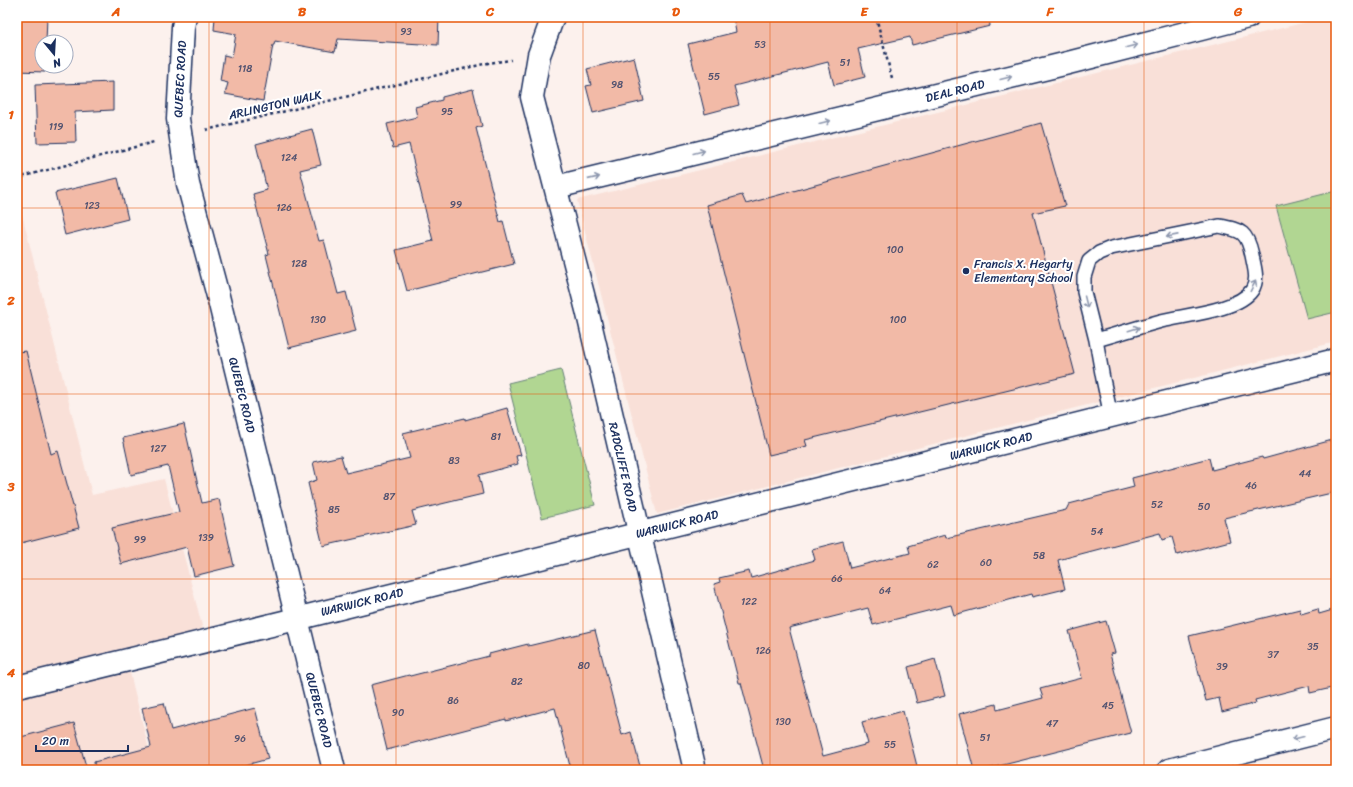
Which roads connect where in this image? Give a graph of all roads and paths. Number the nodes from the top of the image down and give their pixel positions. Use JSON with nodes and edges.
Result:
{"nodes":[{"id":1,"x":185,"y":17,"type":"edge"},
{"id":2,"x":554,"y":17,"type":"edge"},
{"id":3,"x":876,"y":17,"type":"edge"},
{"id":4,"x":1248,"y":17,"type":"edge"},
{"id":5,"x":539,"y":55,"type":"junction"},
{"id":6,"x":899,"y":104,"type":"junction"},
{"id":7,"x":180,"y":136,"type":"junction"},
{"id":8,"x":17,"y":178,"type":"edge"},
{"id":9,"x":556,"y":187,"type":"junction"},
{"id":10,"x":1096,"y":340,"type":"junction"},
{"id":11,"x":1336,"y":360,"type":"edge"},
{"id":12,"x":1111,"y":416,"type":"junction"},
{"id":13,"x":638,"y":534,"type":"junction"},
{"id":14,"x":296,"y":619,"type":"junction"},
{"id":15,"x":17,"y":686,"type":"edge"},
{"id":16,"x":1336,"y":728,"type":"edge"},
{"id":17,"x":334,"y":770,"type":"edge"},
{"id":18,"x":695,"y":770,"type":"edge"},
{"id":19,"x":1168,"y":770,"type":"edge"}],
"edges":[{"from":1,"to":7,"type":"street","name":"QUEBEC ROAD"},
{"from":2,"to":5,"type":"street","name":"RADCLIFFE ROAD"},
{"from":3,"to":6,"type":"path"},
{"from":6,"to":4,"type":"street","name":"DEAL ROAD","one_way":true},
{"from":5,"to":7,"type":"path","name":"ARLINGTON WALK"},
{"from":5,"to":9,"type":"street","name":"RADCLIFFE ROAD"},
{"from":9,"to":6,"type":"street","name":"DEAL ROAD","one_way":true},
{"from":7,"to":8,"type":"path","name":"ARLINGTON WALK"},
{"from":7,"to":14,"type":"street","name":"QUEBEC ROAD"},
{"from":9,"to":13,"type":"street","name":"RADCLIFFE ROAD"},
{"from":10,"to":10,"type":"lane","one_way":true},
{"from":10,"to":12,"type":"lane"},
{"from":11,"to":12,"type":"street","name":"WARWICK ROAD"},
{"from":12,"to":13,"type":"street","name":"WARWICK ROAD"},
{"from":13,"to":14,"type":"street","name":"WARWICK ROAD"},
{"from":13,"to":18,"type":"street","name":"RADCLIFFE ROAD"},
{"from":14,"to":15,"type":"street","name":"WARWICK ROAD"},
{"from":14,"to":17,"type":"street","name":"QUEBEC ROAD"},
{"from":16,"to":19,"type":"street","one_way":true}]}
